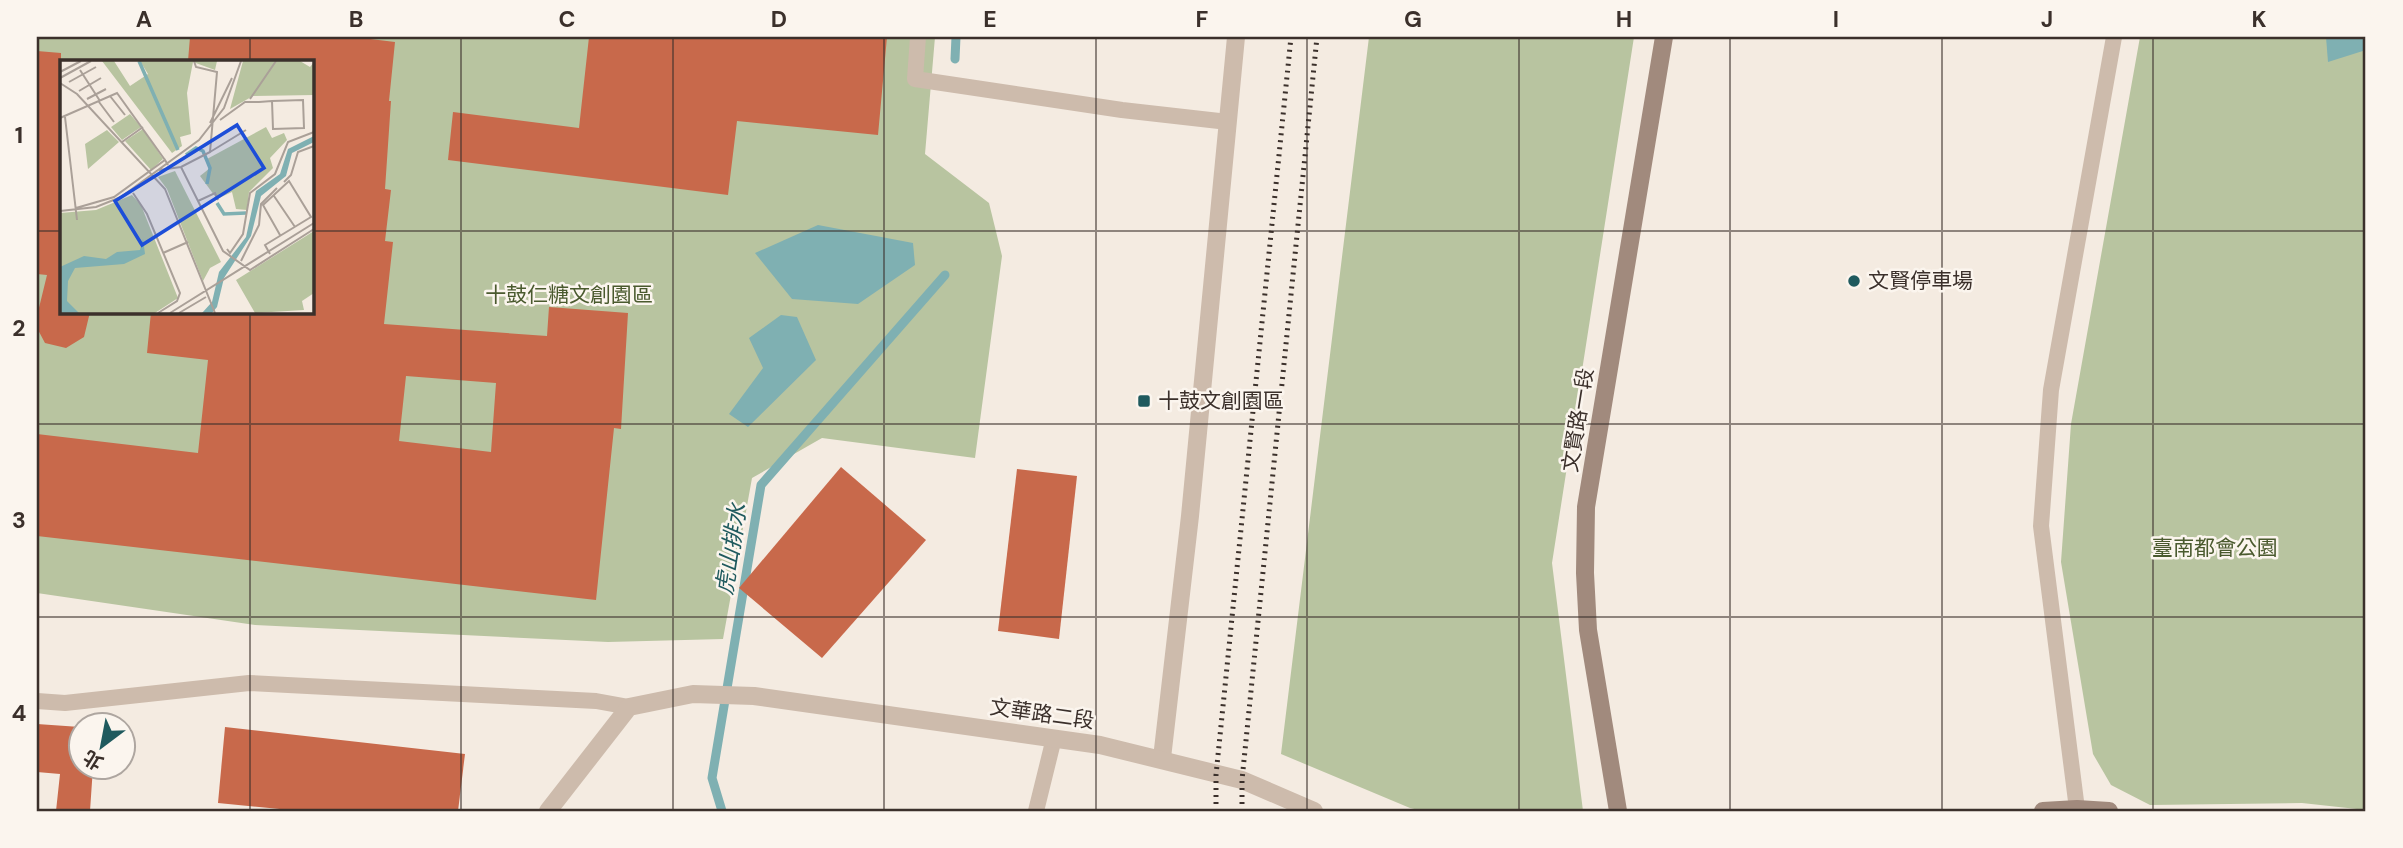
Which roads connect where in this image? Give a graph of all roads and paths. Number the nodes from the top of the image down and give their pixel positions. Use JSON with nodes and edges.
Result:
{"nodes":[{"id":1,"x":918,"y":37,"type":"edge"},
{"id":2,"x":1236,"y":37,"type":"edge"},
{"id":3,"x":1664,"y":37,"type":"edge"},
{"id":4,"x":2114,"y":37,"type":"edge"},
{"id":5,"x":1228,"y":122,"type":"junction"},
{"id":6,"x":37,"y":701,"type":"edge"},
{"id":7,"x":629,"y":707,"type":"junction"},
{"id":8,"x":1054,"y":738,"type":"junction"},
{"id":9,"x":1161,"y":758,"type":"junction"},
{"id":10,"x":2077,"y":809,"type":"junction"},
{"id":11,"x":548,"y":811,"type":"edge"},
{"id":12,"x":1036,"y":811,"type":"edge"},
{"id":13,"x":1314,"y":811,"type":"edge"},
{"id":14,"x":1618,"y":811,"type":"edge"},
{"id":15,"x":2043,"y":811,"type":"edge"},
{"id":16,"x":2109,"y":811,"type":"edge"}],
"edges":[{"from":1,"to":5,"type":"lane"},
{"from":2,"to":5,"type":"street"},
{"from":3,"to":14,"type":"street","name":"文賢路一段"},
{"from":4,"to":10,"type":"lane"},
{"from":5,"to":9,"type":"street"},
{"from":6,"to":7,"type":"lane"},
{"from":7,"to":8,"type":"street","name":"文華路二段"},
{"from":7,"to":11,"type":"street"},
{"from":8,"to":9,"type":"street","name":"文華路二段"},
{"from":8,"to":12,"type":"lane"},
{"from":9,"to":13,"type":"street","name":"文華路二段"},
{"from":10,"to":15,"type":"street"},
{"from":10,"to":16,"type":"street"}]}
